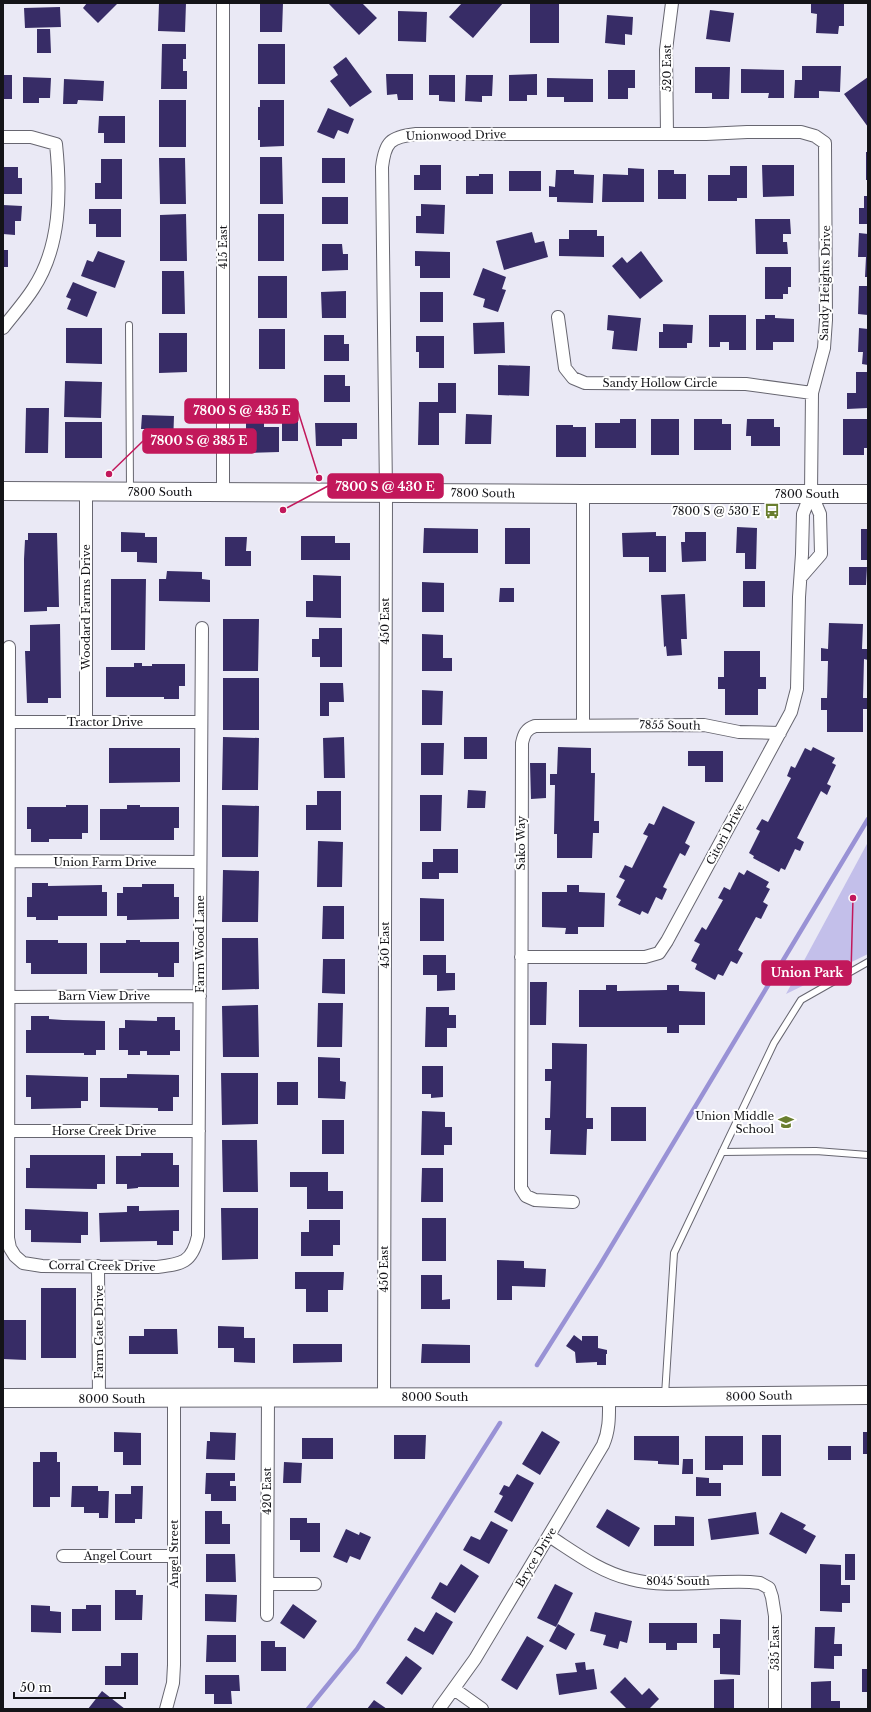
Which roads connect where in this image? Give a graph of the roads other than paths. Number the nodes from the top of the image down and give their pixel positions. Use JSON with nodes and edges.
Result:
{"nodes":[{"id":1,"x":222,"y":3,"type":"edge"},
{"id":2,"x":672,"y":3,"type":"edge"},
{"id":3,"x":667,"y":134,"type":"junction"},
{"id":4,"x":3,"y":137,"type":"edge"},
{"id":5,"x":825,"y":143,"type":"joint"},
{"id":6,"x":558,"y":317,"type":"dead end"},
{"id":7,"x":129,"y":325,"type":"dead end"},
{"id":8,"x":3,"y":328,"type":"edge"},
{"id":9,"x":812,"y":393,"type":"junction"},
{"id":10,"x":3,"y":491,"type":"edge"},
{"id":11,"x":86,"y":492,"type":"junction"},
{"id":12,"x":130,"y":492,"type":"junction"},
{"id":13,"x":223,"y":492,"type":"junction"},
{"id":14,"x":386,"y":492,"type":"junction"},
{"id":15,"x":582,"y":494,"type":"junction"},
{"id":16,"x":811,"y":494,"type":"junction"},
{"id":17,"x":868,"y":494,"type":"edge"},
{"id":18,"x":801,"y":577,"type":"junction"},
{"id":19,"x":202,"y":628,"type":"dead end"},
{"id":20,"x":9,"y":647,"type":"dead end"},
{"id":21,"x":9,"y":722,"type":"junction"},
{"id":22,"x":86,"y":722,"type":"junction"},
{"id":23,"x":201,"y":722,"type":"junction"},
{"id":24,"x":583,"y":725,"type":"junction"},
{"id":25,"x":780,"y":733,"type":"junction"},
{"id":26,"x":9,"y":861,"type":"junction"},
{"id":27,"x":200,"y":862,"type":"junction"},
{"id":28,"x":521,"y":958,"type":"junction"},
{"id":29,"x":868,"y":962,"type":"edge"},
{"id":30,"x":200,"y":996,"type":"junction"},
{"id":31,"x":9,"y":997,"type":"junction"},
{"id":32,"x":8,"y":1131,"type":"junction"},
{"id":33,"x":199,"y":1131,"type":"junction"},
{"id":34,"x":722,"y":1152,"type":"junction"},
{"id":35,"x":868,"y":1155,"type":"edge"},
{"id":36,"x":573,"y":1202,"type":"dead end"},
{"id":37,"x":190,"y":1257,"type":"joint"},
{"id":38,"x":98,"y":1266,"type":"junction"},
{"id":39,"x":868,"y":1395,"type":"edge"},
{"id":40,"x":268,"y":1397,"type":"junction"},
{"id":41,"x":384,"y":1397,"type":"junction"},
{"id":42,"x":609,"y":1397,"type":"junction"},
{"id":43,"x":665,"y":1397,"type":"junction"},
{"id":44,"x":3,"y":1398,"type":"edge"},
{"id":45,"x":174,"y":1398,"type":"junction"},
{"id":46,"x":99,"y":1399,"type":"junction"},
{"id":47,"x":549,"y":1536,"type":"junction"},
{"id":48,"x":62,"y":1556,"type":"dead end"},
{"id":49,"x":174,"y":1556,"type":"junction"},
{"id":50,"x":267,"y":1584,"type":"junction"},
{"id":51,"x":315,"y":1584,"type":"dead end"},
{"id":52,"x":769,"y":1588,"type":"joint"},
{"id":53,"x":267,"y":1616,"type":"dead end"},
{"id":54,"x":454,"y":1689,"type":"junction"},
{"id":55,"x":166,"y":1709,"type":"edge"},
{"id":56,"x":439,"y":1709,"type":"edge"},
{"id":57,"x":482,"y":1709,"type":"edge"},
{"id":58,"x":775,"y":1709,"type":"edge"}],
"edges":[{"from":1,"to":13,"type":"street","name":"415 East"},
{"from":2,"to":3,"type":"street","name":"520 East"},
{"from":3,"to":5,"type":"street","name":"Unionwood Drive"},
{"from":3,"to":14,"type":"street","name":"Unionwood Drive"},
{"from":4,"to":8,"type":"street"},
{"from":5,"to":9,"type":"street","name":"Sandy Heights Drive"},
{"from":6,"to":9,"type":"street","name":"Sandy Hollow Circle"},
{"from":7,"to":12,"type":"lane"},
{"from":9,"to":16,"type":"street","name":"Sandy Heights Drive"},
{"from":10,"to":11,"type":"main road","name":"7800 South"},
{"from":11,"to":12,"type":"main road","name":"7800 South"},
{"from":11,"to":22,"type":"street","name":"Woodard Farms Drive"},
{"from":12,"to":13,"type":"main road","name":"7800 South"},
{"from":13,"to":14,"type":"main road","name":"7800 South"},
{"from":14,"to":15,"type":"main road","name":"7800 South"},
{"from":14,"to":41,"type":"street","name":"450 East"},
{"from":15,"to":16,"type":"main road","name":"7800 South"},
{"from":15,"to":24,"type":"street"},
{"from":16,"to":17,"type":"main road","name":"7800 South"},
{"from":16,"to":18,"type":"street","name":"Citori Drive"},
{"from":16,"to":18,"type":"street"},
{"from":18,"to":25,"type":"street","name":"Citori Drive"},
{"from":19,"to":23,"type":"street","name":"Farm Wood Lane"},
{"from":20,"to":21,"type":"street"},
{"from":21,"to":22,"type":"street","name":"Tractor Drive"},
{"from":21,"to":26,"type":"street"},
{"from":22,"to":23,"type":"street","name":"Tractor Drive"},
{"from":23,"to":27,"type":"street","name":"Farm Wood Lane"},
{"from":24,"to":25,"type":"street","name":"7855 South"},
{"from":24,"to":28,"type":"street","name":"Sako Way"},
{"from":25,"to":28,"type":"street","name":"Citori Drive"},
{"from":26,"to":27,"type":"street","name":"Union Farm Drive"},
{"from":26,"to":31,"type":"street"},
{"from":27,"to":30,"type":"street","name":"Farm Wood Lane"},
{"from":28,"to":36,"type":"street","name":"Sako Way"},
{"from":29,"to":34,"type":"lane"},
{"from":30,"to":31,"type":"street","name":"Barn View Drive"},
{"from":30,"to":33,"type":"street","name":"Farm Wood Lane"},
{"from":31,"to":32,"type":"street"},
{"from":32,"to":33,"type":"street","name":"Horse Creek Drive"},
{"from":32,"to":38,"type":"street","name":"Corral Creek Drive"},
{"from":33,"to":37,"type":"street","name":"Farm Wood Lane"},
{"from":34,"to":35,"type":"lane"},
{"from":34,"to":43,"type":"lane"},
{"from":37,"to":38,"type":"street","name":"Corral Creek Drive"},
{"from":38,"to":46,"type":"street","name":"Farm Gate Drive"},
{"from":39,"to":43,"type":"main road","name":"8000 South"},
{"from":40,"to":41,"type":"main road","name":"8000 South"},
{"from":40,"to":45,"type":"main road","name":"8000 South"},
{"from":40,"to":50,"type":"street","name":"420 East"},
{"from":41,"to":42,"type":"main road","name":"8000 South"},
{"from":42,"to":43,"type":"main road","name":"8000 South"},
{"from":42,"to":47,"type":"street","name":"Bryce Drive"},
{"from":44,"to":46,"type":"main road","name":"8000 South"},
{"from":45,"to":46,"type":"main road","name":"8000 South"},
{"from":45,"to":49,"type":"street","name":"Angel Street"},
{"from":47,"to":52,"type":"street","name":"8045 South"},
{"from":47,"to":54,"type":"street","name":"Bryce Drive"},
{"from":48,"to":49,"type":"street","name":"Angel Court"},
{"from":49,"to":55,"type":"street","name":"Angel Street"},
{"from":50,"to":51,"type":"street"},
{"from":50,"to":53,"type":"street","name":"420 East"},
{"from":52,"to":58,"type":"street","name":"535 East"},
{"from":54,"to":56,"type":"street","name":"Bryce Drive"},
{"from":54,"to":57,"type":"street"}]}
